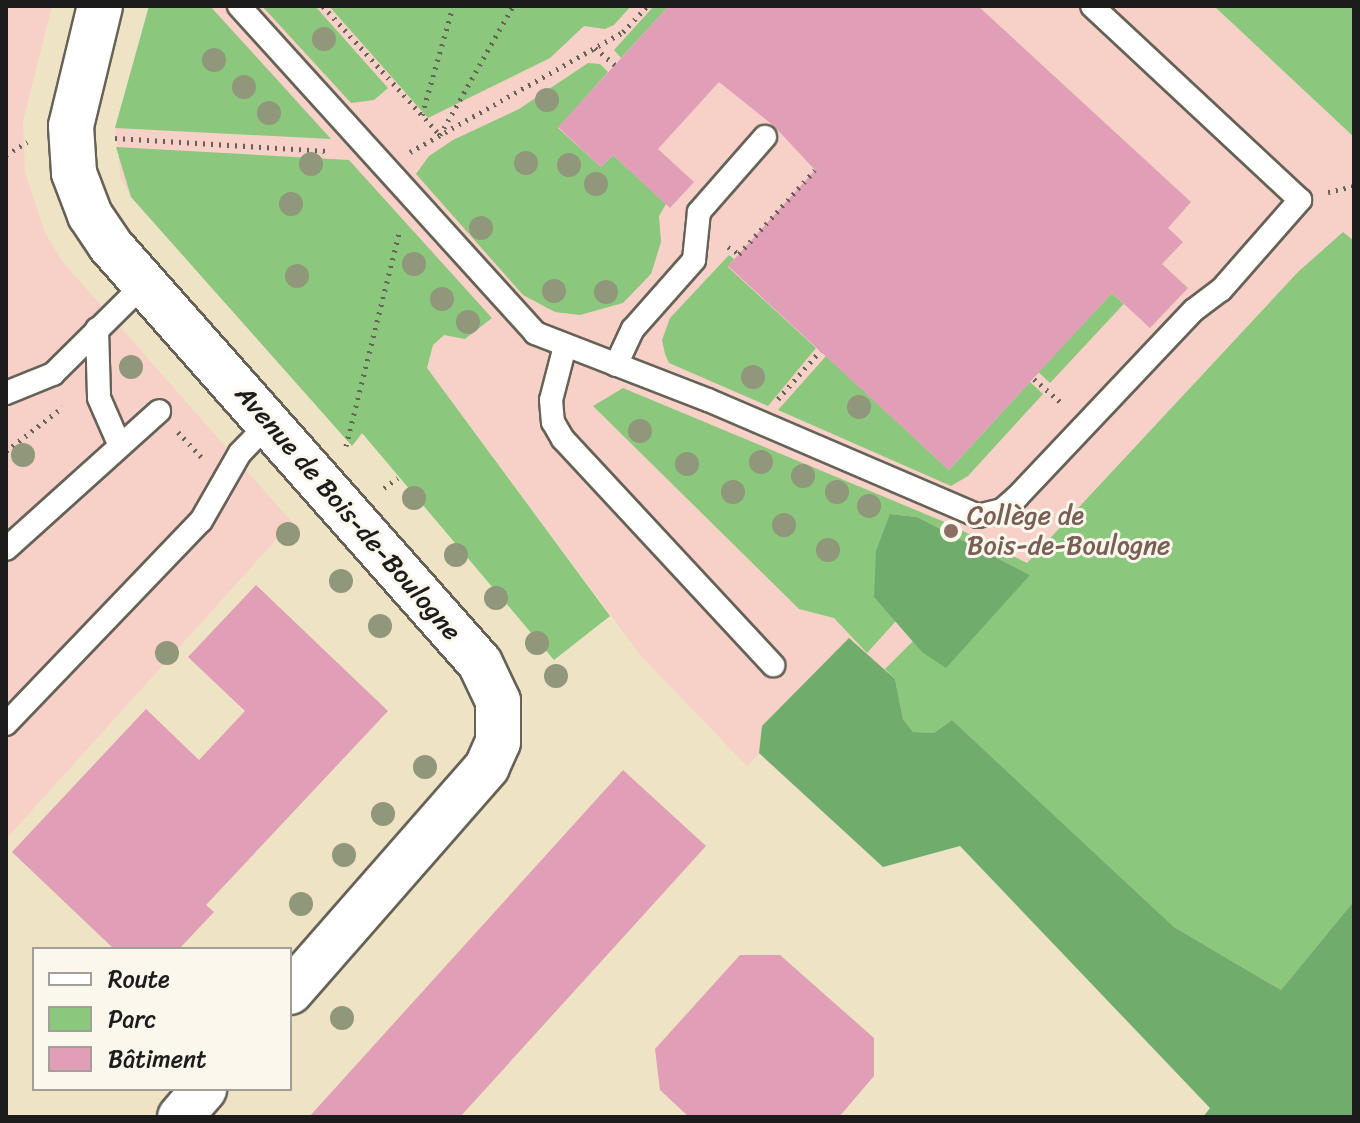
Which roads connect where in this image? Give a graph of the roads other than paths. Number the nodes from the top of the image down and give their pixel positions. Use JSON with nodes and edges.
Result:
{"nodes":[{"id":1,"x":100,"y":6,"type":"edge"},
{"id":2,"x":239,"y":6,"type":"edge"},
{"id":3,"x":1092,"y":6,"type":"edge"},
{"id":4,"x":765,"y":137,"type":"dead end"},
{"id":5,"x":145,"y":283,"type":"junction"},
{"id":6,"x":97,"y":329,"type":"junction"},
{"id":7,"x":565,"y":346,"type":"junction"},
{"id":8,"x":616,"y":365,"type":"junction"},
{"id":9,"x":6,"y":393,"type":"edge"},
{"id":10,"x":159,"y":411,"type":"road end"},
{"id":11,"x":269,"y":423,"type":"junction"},
{"id":12,"x":120,"y":446,"type":"junction"},
{"id":13,"x":6,"y":549,"type":"edge"},
{"id":14,"x":773,"y":665,"type":"dead end"},
{"id":15,"x":6,"y":724,"type":"edge"},
{"id":16,"x":292,"y":990,"type":"edge"},
{"id":17,"x":202,"y":1091,"type":"edge"},
{"id":18,"x":180,"y":1117,"type":"edge"}],
"edges":[{"from":1,"to":5,"type":"street","name":"Avenue de Bois-de-Boulogne"},
{"from":2,"to":7,"type":"lane"},
{"from":3,"to":8,"type":"lane"},
{"from":4,"to":8,"type":"lane"},
{"from":5,"to":6,"type":"lane"},
{"from":5,"to":11,"type":"street","name":"Avenue de Bois-de-Boulogne"},
{"from":6,"to":9,"type":"lane"},
{"from":6,"to":12,"type":"lane"},
{"from":7,"to":8,"type":"lane"},
{"from":7,"to":14,"type":"lane"},
{"from":10,"to":12,"type":"lane"},
{"from":11,"to":15,"type":"lane"},
{"from":11,"to":16,"type":"street","name":"Avenue de Bois-de-Boulogne"},
{"from":12,"to":13,"type":"lane"},
{"from":17,"to":18,"type":"street"}]}
